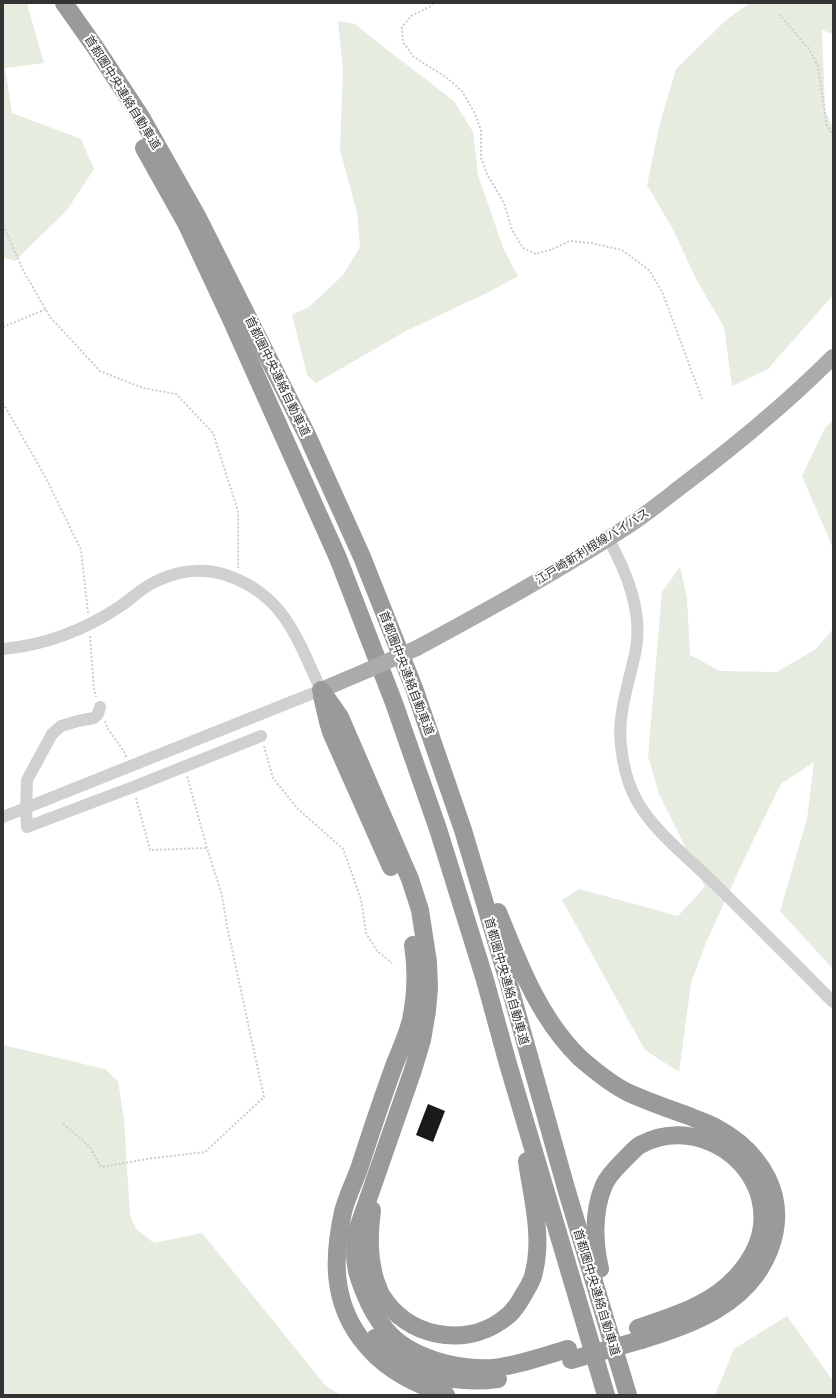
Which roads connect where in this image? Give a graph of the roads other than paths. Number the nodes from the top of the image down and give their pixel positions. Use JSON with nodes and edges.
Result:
{"nodes":[{"id":1,"x":62,"y":3,"type":"edge"},
{"id":2,"x":833,"y":357,"type":"edge"},
{"id":3,"x":608,"y":538,"type":"junction"},
{"id":4,"x":3,"y":649,"type":"edge"},
{"id":5,"x":321,"y":690,"type":"junction"},
{"id":6,"x":100,"y":708,"type":"road end"},
{"id":7,"x":261,"y":736,"type":"road end"},
{"id":8,"x":26,"y":808,"type":"junction"},
{"id":9,"x":3,"y":817,"type":"edge"},
{"id":10,"x":464,"y":830,"type":"junction"},
{"id":11,"x":422,"y":961,"type":"junction"},
{"id":12,"x":833,"y":1002,"type":"edge"},
{"id":13,"x":508,"y":1064,"type":"junction"},
{"id":14,"x":358,"y":1172,"type":"junction"},
{"id":15,"x":376,"y":1180,"type":"junction"},
{"id":16,"x":639,"y":1334,"type":"junction"},
{"id":17,"x":570,"y":1354,"type":"junction"},
{"id":18,"x":446,"y":1395,"type":"edge"},
{"id":19,"x":606,"y":1395,"type":"edge"},
{"id":20,"x":628,"y":1395,"type":"edge"}],
"edges":[{"from":1,"to":10,"type":"highway","name":"首都圏中央連絡自動車道"},
{"from":1,"to":13,"type":"highway","name":"首都圏中央連絡自動車道"},
{"from":2,"to":3,"type":"main road","name":"江戸崎新利根線バイパス"},
{"from":3,"to":5,"type":"main road","name":"江戸崎新利根線バイパス","bridge":true},
{"from":3,"to":12,"type":"street"},
{"from":4,"to":5,"type":"street"},
{"from":5,"to":8,"type":"street"},
{"from":5,"to":11,"type":"highway"},
{"from":6,"to":8,"type":"street"},
{"from":7,"to":8,"type":"street"},
{"from":8,"to":9,"type":"street"},
{"from":10,"to":16,"type":"highway"},
{"from":10,"to":20,"type":"highway","name":"首都圏中央連絡自動車道"},
{"from":11,"to":14,"type":"highway"},
{"from":11,"to":15,"type":"highway"},
{"from":13,"to":15,"type":"highway"},
{"from":13,"to":19,"type":"highway","name":"首都圏中央連絡自動車道"},
{"from":14,"to":17,"type":"highway"},
{"from":14,"to":18,"type":"highway"},
{"from":15,"to":17,"type":"highway"},
{"from":16,"to":17,"type":"highway"},
{"from":16,"to":20,"type":"highway"}]}
